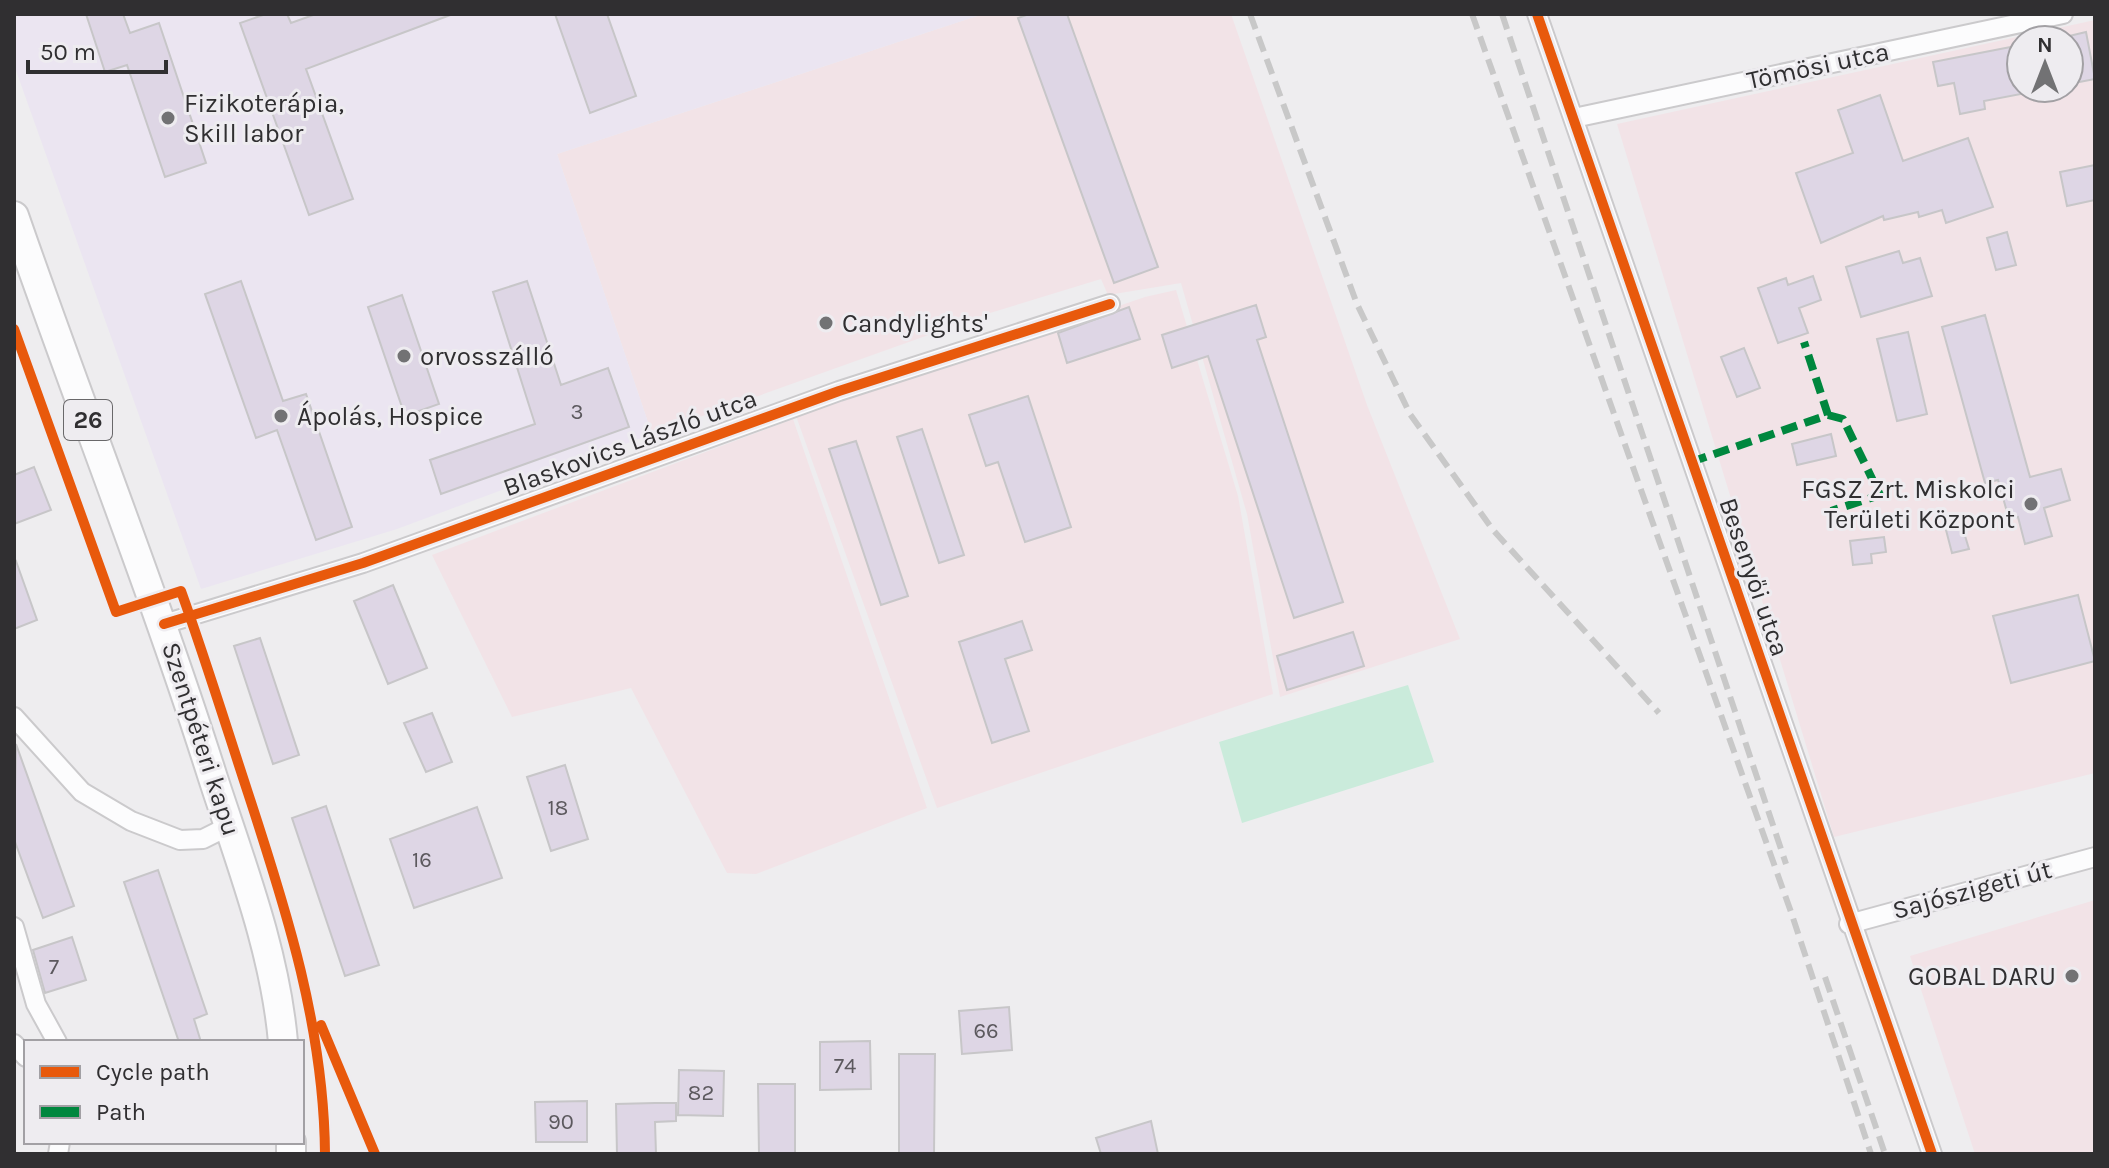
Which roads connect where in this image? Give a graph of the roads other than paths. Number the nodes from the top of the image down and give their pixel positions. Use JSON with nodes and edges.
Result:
{"nodes":[{"id":1,"x":1537,"y":14,"type":"edge"},
{"id":2,"x":2063,"y":14,"type":"edge"},
{"id":3,"x":1574,"y":118,"type":"junction"},
{"id":4,"x":14,"y":216,"type":"edge"},
{"id":5,"x":1110,"y":304,"type":"dead end"},
{"id":6,"x":164,"y":624,"type":"junction"},
{"id":7,"x":14,"y":717,"type":"edge"},
{"id":8,"x":229,"y":826,"type":"junction"},
{"id":9,"x":2095,"y":857,"type":"edge"},
{"id":10,"x":1849,"y":924,"type":"junction"},
{"id":11,"x":14,"y":927,"type":"edge"},
{"id":12,"x":56,"y":1040,"type":"edge"},
{"id":13,"x":283,"y":1040,"type":"edge"},
{"id":14,"x":1932,"y":1154,"type":"edge"}],
"edges":[{"from":1,"to":3,"type":"street","name":"Besenyői utca"},
{"from":2,"to":3,"type":"street","name":"Tömösi utca"},
{"from":3,"to":10,"type":"street","name":"Besenyői utca"},
{"from":4,"to":6,"type":"main road","name":"Szentpéteri kapu","number":"26"},
{"from":5,"to":6,"type":"street","name":"Blaskovics László utca"},
{"from":6,"to":8,"type":"main road","name":"Szentpéteri kapu","number":"26"},
{"from":7,"to":8,"type":"street"},
{"from":8,"to":13,"type":"main road","name":"Szentpéteri kapu","number":"26"},
{"from":9,"to":10,"type":"street","name":"Sajószigeti út"},
{"from":10,"to":14,"type":"street","name":"Besenyői utca"},
{"from":11,"to":12,"type":"street"}]}
